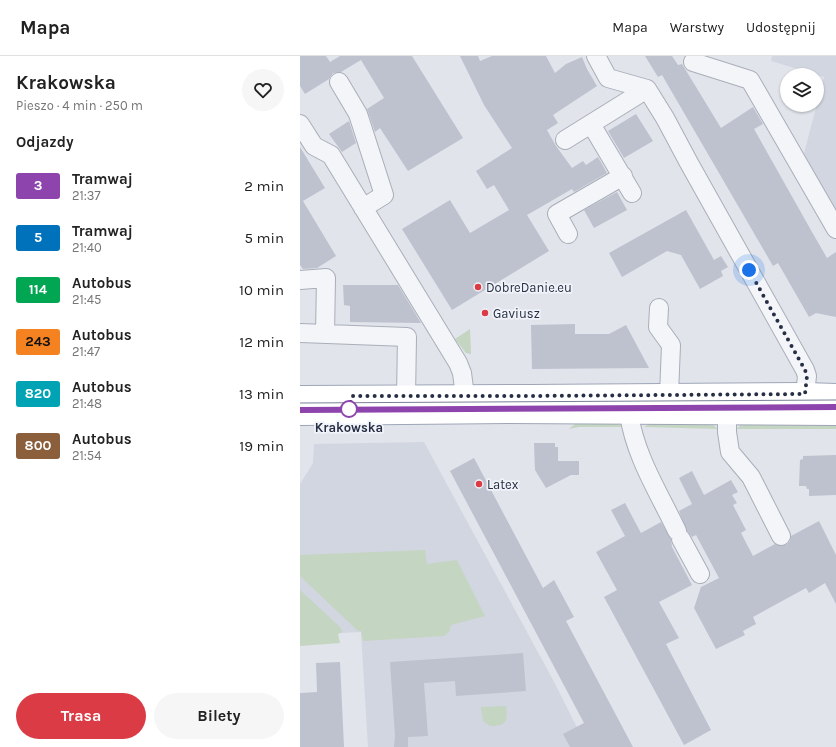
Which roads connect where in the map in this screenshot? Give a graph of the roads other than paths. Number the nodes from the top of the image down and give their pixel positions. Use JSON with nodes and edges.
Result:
{"nodes":[{"id":1,"x":596,"y":56,"type":"edge"},
{"id":2,"x":693,"y":62,"type":"dead end"},
{"id":3,"x":339,"y":82,"type":"dead end"},
{"id":4,"x":647,"y":89,"type":"junction"},
{"id":5,"x":300,"y":124,"type":"edge"},
{"id":6,"x":591,"y":124,"type":"junction"},
{"id":7,"x":565,"y":140,"type":"dead end"},
{"id":8,"x":622,"y":176,"type":"junction"},
{"id":9,"x":632,"y":192,"type":"dead end"},
{"id":10,"x":363,"y":208,"type":"junction"},
{"id":11,"x":836,"y":229,"type":"edge"},
{"id":12,"x":568,"y":234,"type":"dead end"},
{"id":13,"x":300,"y":280,"type":"edge"},
{"id":14,"x":659,"y":308,"type":"dead end"},
{"id":15,"x":300,"y":334,"type":"edge"},
{"id":16,"x":325,"y":334,"type":"junction"},
{"id":17,"x":805,"y":394,"type":"junction"},
{"id":18,"x":669,"y":395,"type":"junction"},
{"id":19,"x":836,"y":395,"type":"edge"},
{"id":20,"x":465,"y":396,"type":"junction"},
{"id":21,"x":300,"y":397,"type":"edge"},
{"id":22,"x":406,"y":397,"type":"junction"},
{"id":23,"x":300,"y":414,"type":"edge"},
{"id":24,"x":629,"y":414,"type":"junction"},
{"id":25,"x":727,"y":414,"type":"junction"},
{"id":26,"x":836,"y":414,"type":"edge"},
{"id":27,"x":781,"y":536,"type":"dead end"},
{"id":28,"x":700,"y":574,"type":"dead end"}],
"edges":[{"from":1,"to":4,"type":"lane"},
{"from":2,"to":11,"type":"lane"},
{"from":3,"to":10,"type":"lane"},
{"from":4,"to":6,"type":"lane"},
{"from":4,"to":17,"type":"lane"},
{"from":5,"to":10,"type":"lane"},
{"from":6,"to":7,"type":"lane"},
{"from":6,"to":8,"type":"lane"},
{"from":8,"to":9,"type":"lane"},
{"from":8,"to":12,"type":"lane"},
{"from":10,"to":20,"type":"lane"},
{"from":13,"to":16,"type":"lane"},
{"from":14,"to":18,"type":"lane"},
{"from":15,"to":16,"type":"lane"},
{"from":16,"to":22,"type":"lane"},
{"from":17,"to":18,"type":"main road"},
{"from":17,"to":19,"type":"main road"},
{"from":18,"to":20,"type":"main road"},
{"from":20,"to":22,"type":"main road"},
{"from":21,"to":22,"type":"main road"},
{"from":23,"to":24,"type":"main road"},
{"from":24,"to":25,"type":"main road"},
{"from":24,"to":28,"type":"lane"},
{"from":25,"to":26,"type":"main road"},
{"from":25,"to":27,"type":"lane"}]}
